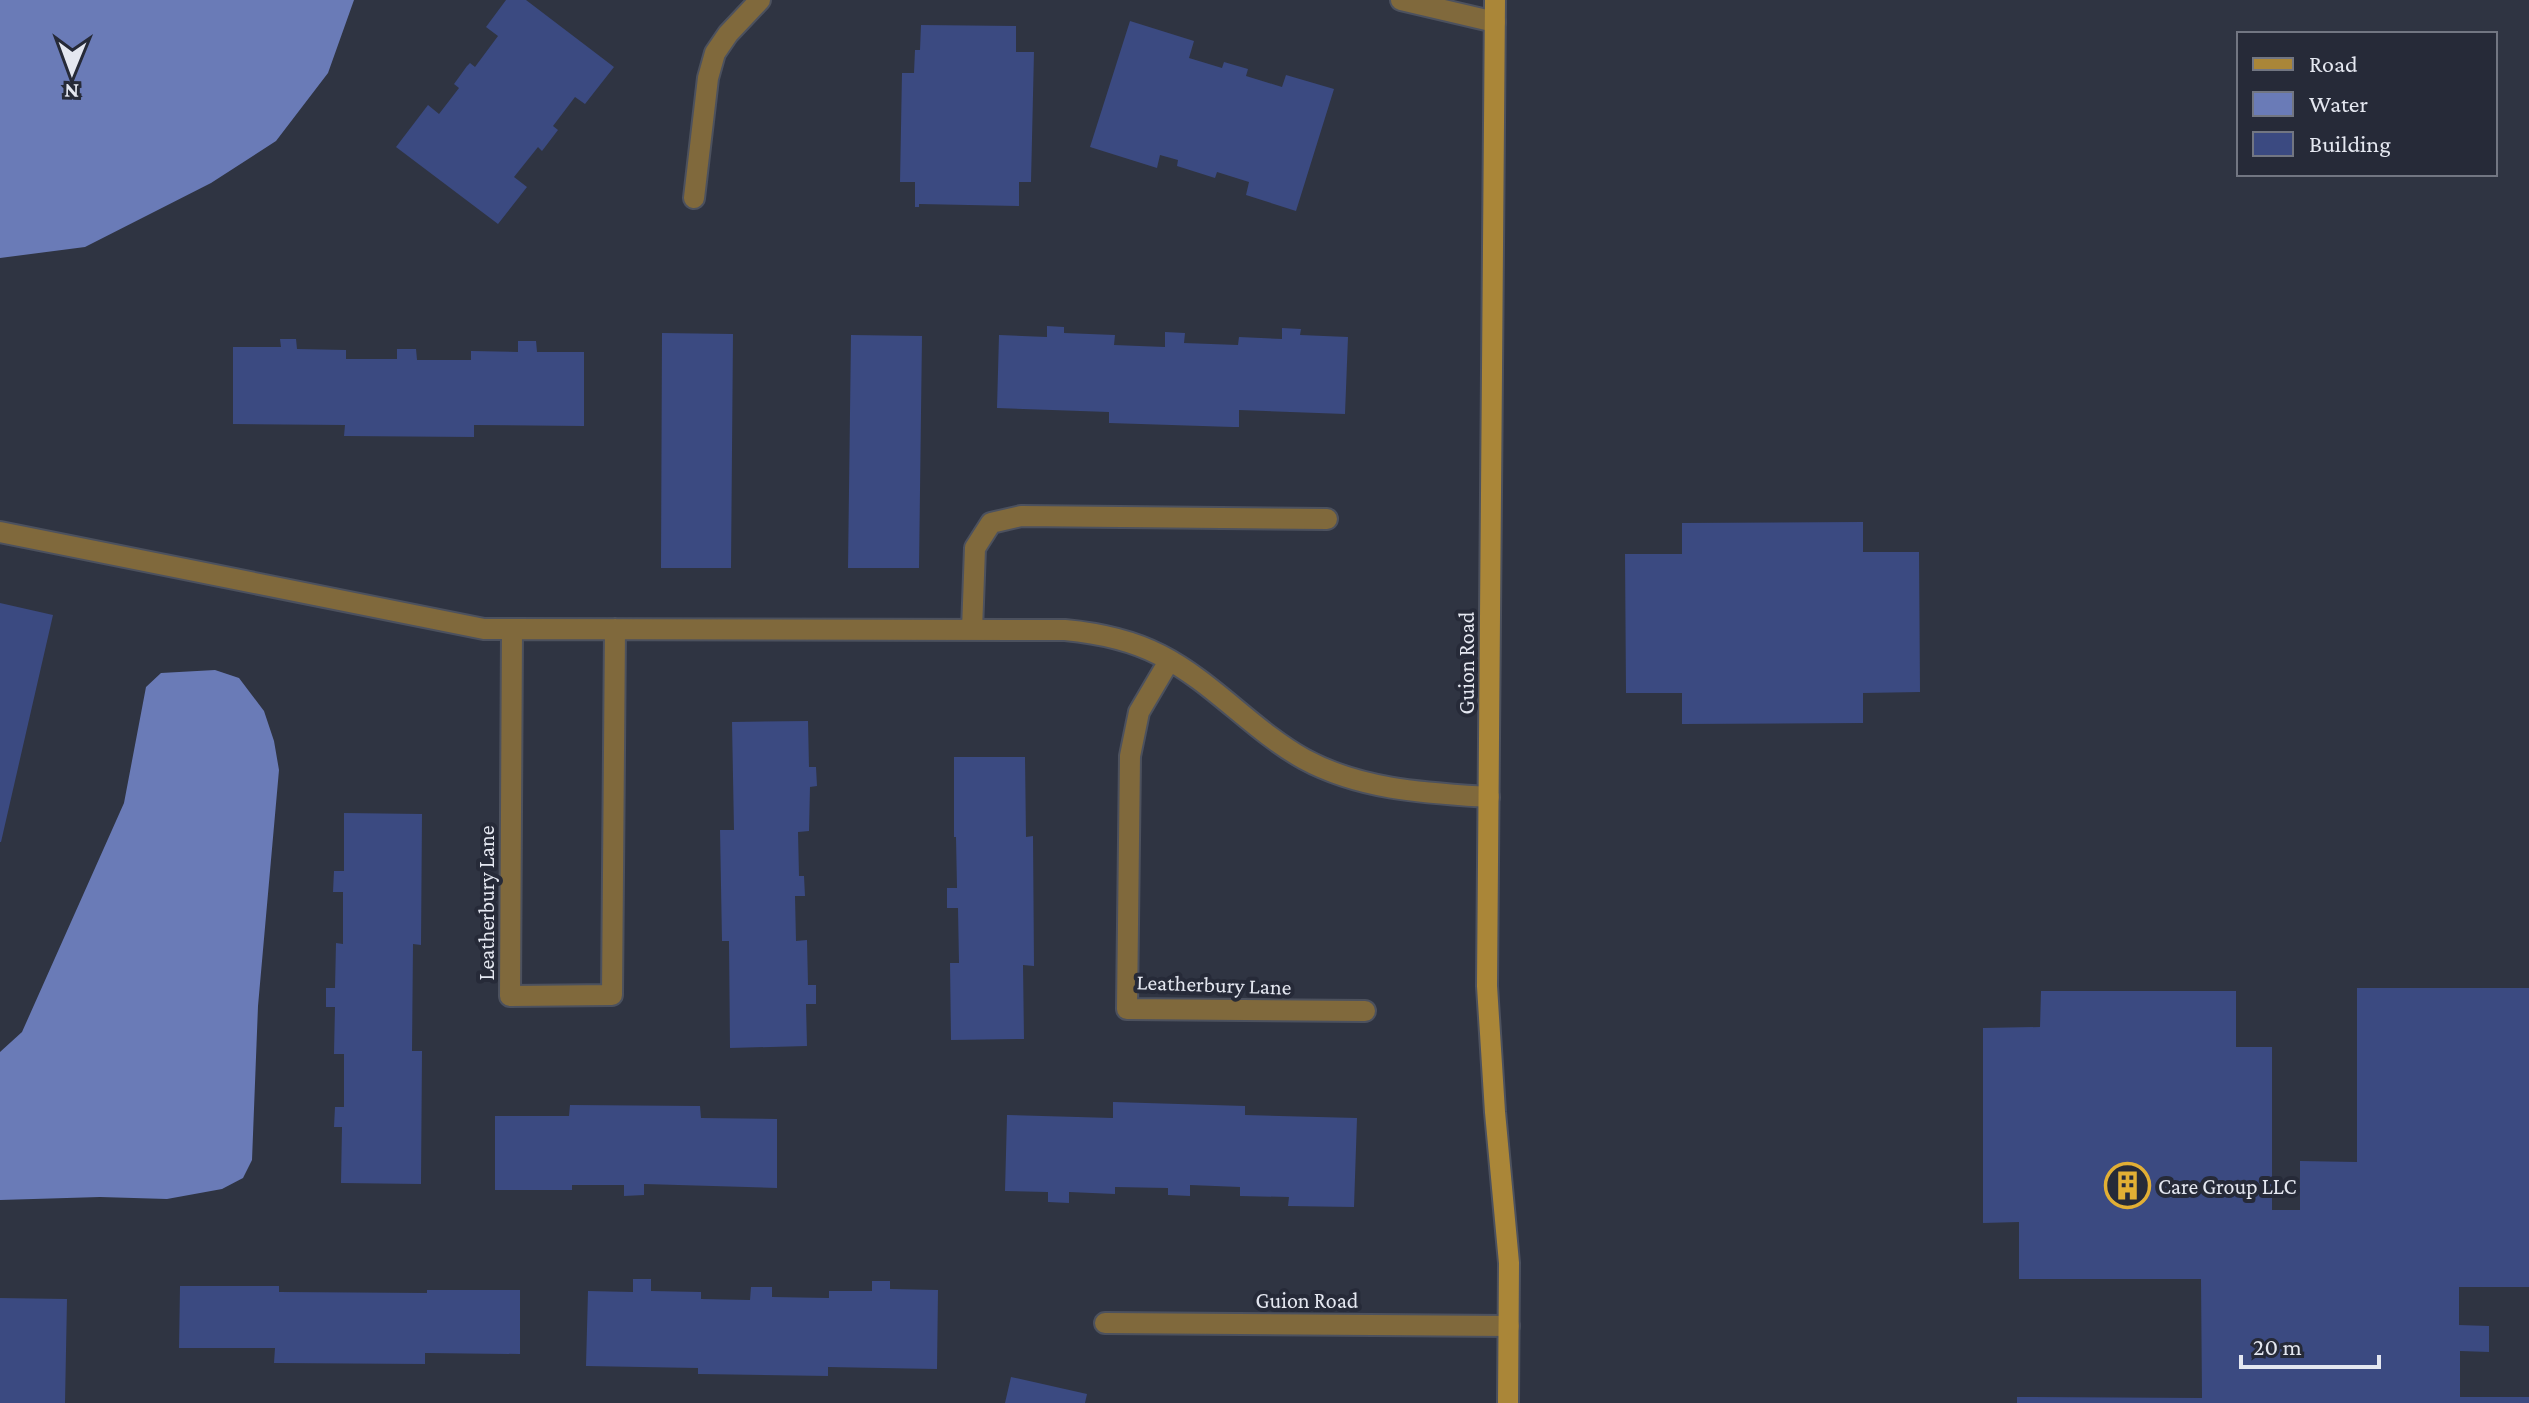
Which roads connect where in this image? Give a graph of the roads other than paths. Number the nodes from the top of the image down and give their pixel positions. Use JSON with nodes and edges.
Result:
{"nodes":[{"id":1,"x":760,"y":0,"type":"edge"},
{"id":2,"x":1401,"y":0,"type":"edge"},
{"id":3,"x":1495,"y":0,"type":"edge"},
{"id":4,"x":1495,"y":22,"type":"junction"},
{"id":5,"x":694,"y":198,"type":"dead end"},
{"id":6,"x":1327,"y":519,"type":"dead end"},
{"id":7,"x":0,"y":532,"type":"edge"},
{"id":8,"x":512,"y":629,"type":"junction"},
{"id":9,"x":615,"y":629,"type":"junction"},
{"id":10,"x":972,"y":630,"type":"junction"},
{"id":11,"x":1169,"y":661,"type":"junction"},
{"id":12,"x":1489,"y":797,"type":"junction"},
{"id":13,"x":1365,"y":1011,"type":"dead end"},
{"id":14,"x":1105,"y":1323,"type":"dead end"},
{"id":15,"x":1509,"y":1326,"type":"junction"},
{"id":16,"x":1508,"y":1403,"type":"edge"}],
"edges":[{"from":1,"to":5,"type":"street"},
{"from":2,"to":4,"type":"street"},
{"from":3,"to":4,"type":"street","name":"Guion Road"},
{"from":4,"to":12,"type":"street","name":"Guion Road"},
{"from":6,"to":10,"type":"street"},
{"from":7,"to":8,"type":"street"},
{"from":8,"to":9,"type":"street"},
{"from":8,"to":9,"type":"street","name":"Leatherbury Lane"},
{"from":9,"to":10,"type":"street"},
{"from":10,"to":11,"type":"street"},
{"from":11,"to":12,"type":"street"},
{"from":11,"to":13,"type":"street","name":"Leatherbury Lane"},
{"from":12,"to":15,"type":"street","name":"Guion Road"},
{"from":14,"to":15,"type":"street","name":"Guion Road"},
{"from":15,"to":16,"type":"street","name":"Guion Road"}]}
